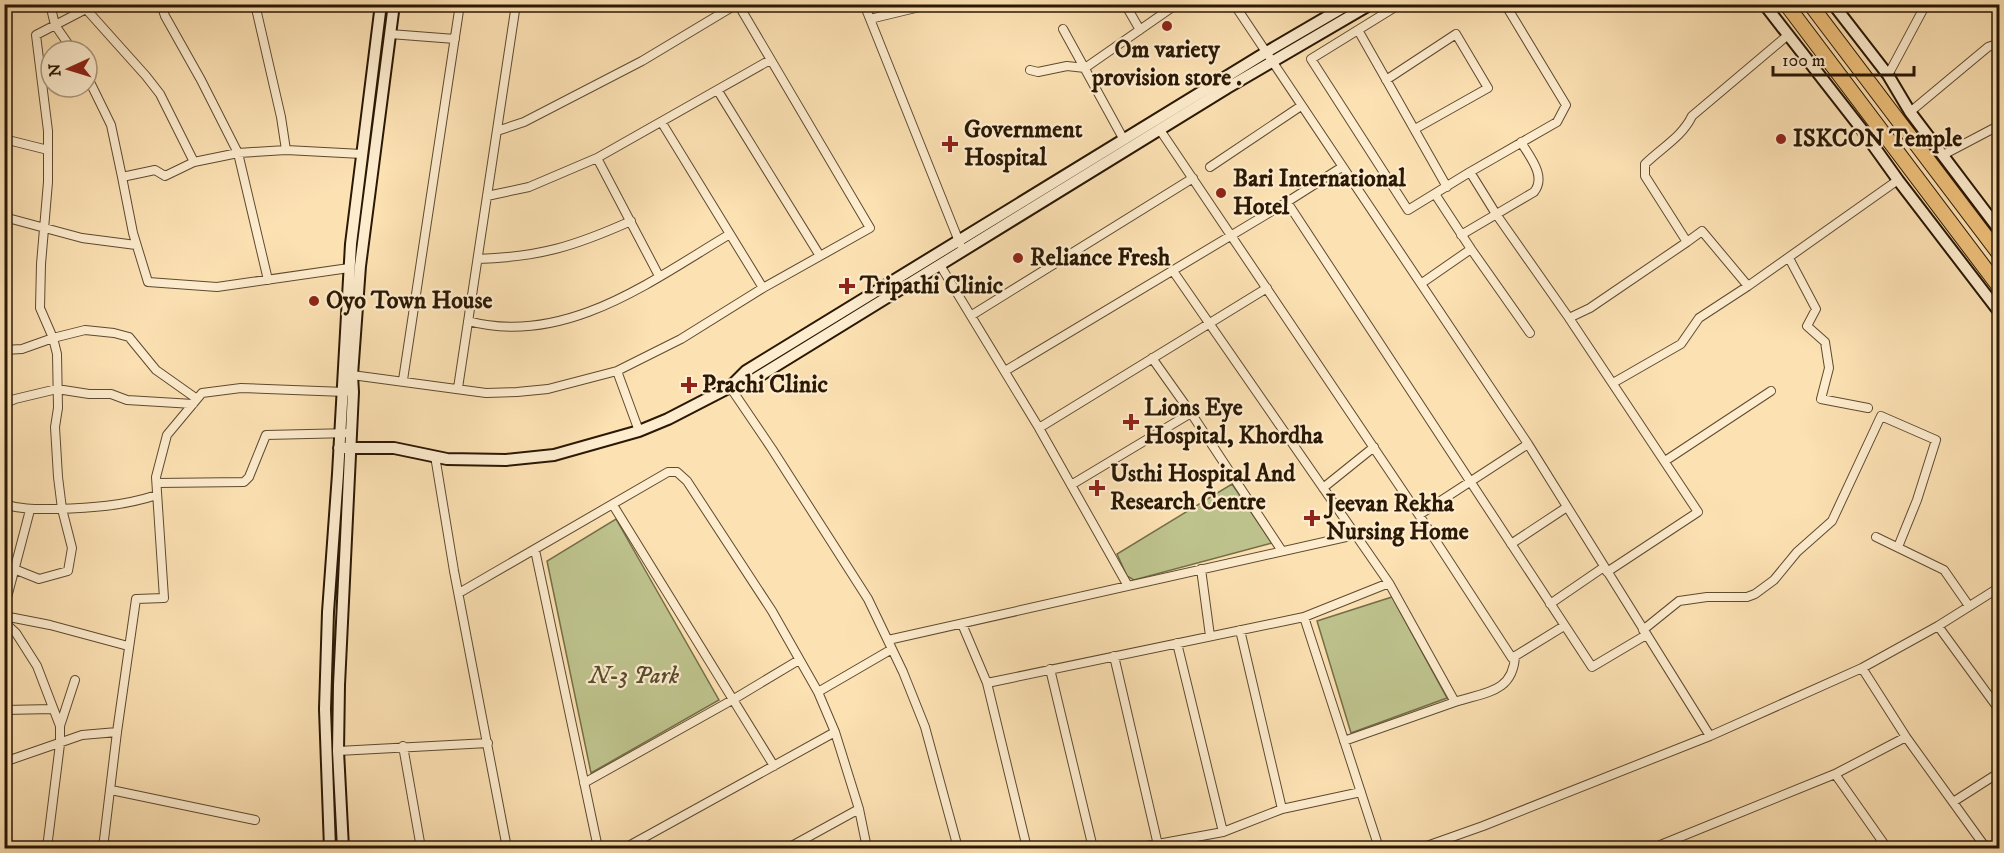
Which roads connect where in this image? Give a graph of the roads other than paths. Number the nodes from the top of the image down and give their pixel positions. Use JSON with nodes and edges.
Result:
{"nodes":[{"id":1,"x":50,"y":4,"type":"edge"},
{"id":2,"x":161,"y":4,"type":"edge"},
{"id":3,"x":255,"y":4,"type":"edge"},
{"id":4,"x":381,"y":4,"type":"edge"},
{"id":5,"x":394,"y":4,"type":"edge"},
{"id":6,"x":460,"y":4,"type":"edge"},
{"id":7,"x":516,"y":4,"type":"edge"},
{"id":8,"x":737,"y":4,"type":"edge"},
{"id":9,"x":864,"y":4,"type":"edge"},
{"id":10,"x":932,"y":4,"type":"edge"},
{"id":11,"x":1125,"y":4,"type":"edge"},
{"id":12,"x":1177,"y":4,"type":"edge"},
{"id":13,"x":1234,"y":4,"type":"edge"},
{"id":14,"x":1349,"y":4,"type":"edge"},
{"id":15,"x":1400,"y":4,"type":"edge"},
{"id":16,"x":1504,"y":4,"type":"edge"},
{"id":17,"x":1764,"y":4,"type":"edge"},
{"id":18,"x":1786,"y":4,"type":"edge"},
{"id":19,"x":1810,"y":4,"type":"edge"},
{"id":20,"x":1833,"y":4,"type":"edge"},
{"id":21,"x":1926,"y":4,"type":"edge"},
{"id":22,"x":85,"y":7,"type":"edge"},
{"id":23,"x":1367,"y":7,"type":"edge"},
{"id":24,"x":870,"y":19,"type":"junction"},
{"id":25,"x":1371,"y":22,"type":"junction"},
{"id":26,"x":55,"y":25,"type":"junction"},
{"id":27,"x":1063,"y":29,"type":"dead end"},
{"id":28,"x":1140,"y":30,"type":"junction"},
{"id":29,"x":1358,"y":30,"type":"junction"},
{"id":30,"x":390,"y":34,"type":"junction"},
{"id":31,"x":1788,"y":35,"type":"junction"},
{"id":32,"x":65,"y":39,"type":"edge"},
{"id":33,"x":455,"y":39,"type":"junction"},
{"id":34,"x":2000,"y":43,"type":"edge"},
{"id":35,"x":1268,"y":58,"type":"junction"},
{"id":36,"x":770,"y":60,"type":"junction"},
{"id":37,"x":1085,"y":68,"type":"junction"},
{"id":38,"x":1030,"y":70,"type":"dead end"},
{"id":39,"x":1888,"y":75,"type":"junction"},
{"id":40,"x":1386,"y":80,"type":"junction"},
{"id":41,"x":718,"y":91,"type":"junction"},
{"id":42,"x":98,"y":99,"type":"edge"},
{"id":43,"x":1301,"y":106,"type":"junction"},
{"id":44,"x":1910,"y":112,"type":"junction"},
{"id":45,"x":365,"y":123,"type":"junction"},
{"id":46,"x":662,"y":123,"type":"junction"},
{"id":47,"x":377,"y":125,"type":"junction"},
{"id":48,"x":2000,"y":125,"type":"edge"},
{"id":49,"x":1415,"y":129,"type":"junction"},
{"id":50,"x":1160,"y":130,"type":"junction"},
{"id":51,"x":497,"y":131,"type":"junction"},
{"id":52,"x":4,"y":139,"type":"edge"},
{"id":53,"x":1124,"y":140,"type":"junction"},
{"id":54,"x":1521,"y":142,"type":"junction"},
{"id":55,"x":48,"y":150,"type":"junction"},
{"id":56,"x":286,"y":150,"type":"junction"},
{"id":57,"x":240,"y":153,"type":"junction"},
{"id":58,"x":362,"y":154,"type":"junction"},
{"id":59,"x":1943,"y":155,"type":"junction"},
{"id":60,"x":597,"y":158,"type":"junction"},
{"id":61,"x":194,"y":162,"type":"junction"},
{"id":62,"x":1210,"y":167,"type":"dead end"},
{"id":63,"x":1341,"y":167,"type":"junction"},
{"id":64,"x":1470,"y":171,"type":"junction"},
{"id":65,"x":122,"y":177,"type":"junction"},
{"id":66,"x":1193,"y":178,"type":"junction"},
{"id":67,"x":1898,"y":180,"type":"junction"},
{"id":68,"x":1447,"y":187,"type":"junction"},
{"id":69,"x":1435,"y":194,"type":"junction"},
{"id":70,"x":487,"y":196,"type":"junction"},
{"id":71,"x":1287,"y":202,"type":"junction"},
{"id":72,"x":1496,"y":214,"type":"junction"},
{"id":73,"x":4,"y":217,"type":"edge"},
{"id":74,"x":630,"y":221,"type":"junction"},
{"id":75,"x":44,"y":228,"type":"junction"},
{"id":76,"x":2000,"y":231,"type":"edge"},
{"id":77,"x":730,"y":234,"type":"junction"},
{"id":78,"x":1232,"y":235,"type":"junction"},
{"id":79,"x":1461,"y":235,"type":"junction"},
{"id":80,"x":1687,"y":242,"type":"junction"},
{"id":81,"x":136,"y":245,"type":"junction"},
{"id":82,"x":961,"y":246,"type":"junction"},
{"id":83,"x":1471,"y":249,"type":"junction"},
{"id":84,"x":2000,"y":255,"type":"edge"},
{"id":85,"x":820,"y":256,"type":"junction"},
{"id":86,"x":1789,"y":258,"type":"junction"},
{"id":87,"x":478,"y":259,"type":"junction"},
{"id":88,"x":940,"y":265,"type":"junction"},
{"id":89,"x":349,"y":268,"type":"junction"},
{"id":90,"x":1173,"y":271,"type":"junction"},
{"id":91,"x":659,"y":276,"type":"junction"},
{"id":92,"x":271,"y":279,"type":"junction"},
{"id":93,"x":1422,"y":284,"type":"junction"},
{"id":94,"x":1748,"y":286,"type":"junction"},
{"id":95,"x":763,"y":288,"type":"junction"},
{"id":96,"x":1268,"y":288,"type":"junction"},
{"id":97,"x":2000,"y":288,"type":"edge"},
{"id":98,"x":2000,"y":313,"type":"edge"},
{"id":99,"x":972,"y":315,"type":"junction"},
{"id":100,"x":1569,"y":318,"type":"junction"},
{"id":101,"x":468,"y":321,"type":"junction"},
{"id":102,"x":1209,"y":323,"type":"junction"},
{"id":103,"x":1530,"y":333,"type":"dead end"},
{"id":104,"x":53,"y":338,"type":"junction"},
{"id":105,"x":4,"y":350,"type":"edge"},
{"id":106,"x":1152,"y":358,"type":"junction"},
{"id":107,"x":617,"y":371,"type":"junction"},
{"id":108,"x":1005,"y":371,"type":"junction"},
{"id":109,"x":352,"y":375,"type":"junction"},
{"id":110,"x":403,"y":380,"type":"junction"},
{"id":111,"x":1613,"y":383,"type":"junction"},
{"id":112,"x":730,"y":387,"type":"junction"},
{"id":113,"x":458,"y":388,"type":"junction"},
{"id":114,"x":57,"y":389,"type":"junction"},
{"id":115,"x":1771,"y":391,"type":"dead end"},
{"id":116,"x":347,"y":392,"type":"junction"},
{"id":117,"x":195,"y":401,"type":"junction"},
{"id":118,"x":4,"y":404,"type":"edge"},
{"id":119,"x":1868,"y":408,"type":"dead end"},
{"id":120,"x":1191,"y":412,"type":"junction"},
{"id":121,"x":1040,"y":428,"type":"junction"},
{"id":122,"x":639,"y":431,"type":"junction"},
{"id":123,"x":345,"y":433,"type":"junction"},
{"id":124,"x":1528,"y":444,"type":"junction"},
{"id":125,"x":1374,"y":447,"type":"junction"},
{"id":126,"x":345,"y":448,"type":"junction"},
{"id":127,"x":435,"y":456,"type":"junction"},
{"id":128,"x":1665,"y":461,"type":"junction"},
{"id":129,"x":1471,"y":482,"type":"junction"},
{"id":130,"x":157,"y":483,"type":"junction"},
{"id":131,"x":1071,"y":485,"type":"junction"},
{"id":132,"x":1323,"y":488,"type":"junction"},
{"id":133,"x":157,"y":495,"type":"junction"},
{"id":134,"x":4,"y":504,"type":"edge"},
{"id":135,"x":613,"y":505,"type":"junction"},
{"id":136,"x":1567,"y":507,"type":"junction"},
{"id":137,"x":62,"y":509,"type":"junction"},
{"id":138,"x":30,"y":510,"type":"junction"},
{"id":139,"x":1419,"y":515,"type":"junction"},
{"id":140,"x":1355,"y":535,"type":"junction"},
{"id":141,"x":1876,"y":537,"type":"dead end"},
{"id":142,"x":1511,"y":544,"type":"junction"},
{"id":143,"x":1898,"y":547,"type":"junction"},
{"id":144,"x":535,"y":550,"type":"junction"},
{"id":145,"x":1282,"y":551,"type":"junction"},
{"id":146,"x":4,"y":565,"type":"edge"},
{"id":147,"x":1201,"y":569,"type":"junction"},
{"id":148,"x":1606,"y":569,"type":"junction"},
{"id":149,"x":15,"y":570,"type":"junction"},
{"id":150,"x":1389,"y":583,"type":"junction"},
{"id":151,"x":1128,"y":586,"type":"junction"},
{"id":152,"x":2000,"y":587,"type":"edge"},
{"id":153,"x":459,"y":593,"type":"junction"},
{"id":154,"x":1550,"y":604,"type":"junction"},
{"id":155,"x":1969,"y":606,"type":"junction"},
{"id":156,"x":4,"y":609,"type":"edge"},
{"id":157,"x":4,"y":616,"type":"edge"},
{"id":158,"x":1304,"y":617,"type":"junction"},
{"id":159,"x":4,"y":622,"type":"edge"},
{"id":160,"x":962,"y":624,"type":"junction"},
{"id":161,"x":1564,"y":626,"type":"junction"},
{"id":162,"x":1938,"y":626,"type":"junction"},
{"id":163,"x":1240,"y":630,"type":"junction"},
{"id":164,"x":1645,"y":633,"type":"junction"},
{"id":165,"x":1210,"y":636,"type":"junction"},
{"id":166,"x":888,"y":640,"type":"junction"},
{"id":167,"x":1177,"y":643,"type":"junction"},
{"id":168,"x":128,"y":646,"type":"junction"},
{"id":169,"x":892,"y":649,"type":"junction"},
{"id":170,"x":1114,"y":656,"type":"junction"},
{"id":171,"x":1515,"y":656,"type":"junction"},
{"id":172,"x":799,"y":660,"type":"junction"},
{"id":173,"x":1862,"y":668,"type":"junction"},
{"id":174,"x":1050,"y":669,"type":"junction"},
{"id":175,"x":75,"y":680,"type":"dead end"},
{"id":176,"x":987,"y":683,"type":"junction"},
{"id":177,"x":818,"y":692,"type":"junction"},
{"id":178,"x":734,"y":699,"type":"junction"},
{"id":179,"x":1455,"y":702,"type":"junction"},
{"id":180,"x":52,"y":709,"type":"junction"},
{"id":181,"x":4,"y":710,"type":"edge"},
{"id":182,"x":2000,"y":711,"type":"edge"},
{"id":183,"x":60,"y":726,"type":"junction"},
{"id":184,"x":117,"y":732,"type":"junction"},
{"id":185,"x":835,"y":732,"type":"junction"},
{"id":186,"x":1710,"y":736,"type":"junction"},
{"id":187,"x":1906,"y":737,"type":"junction"},
{"id":188,"x":1344,"y":741,"type":"junction"},
{"id":189,"x":488,"y":743,"type":"junction"},
{"id":190,"x":60,"y":744,"type":"junction"},
{"id":191,"x":403,"y":746,"type":"junction"},
{"id":192,"x":338,"y":751,"type":"junction"},
{"id":193,"x":4,"y":762,"type":"edge"},
{"id":194,"x":774,"y":766,"type":"junction"},
{"id":195,"x":2000,"y":772,"type":"edge"},
{"id":196,"x":1835,"y":774,"type":"junction"},
{"id":197,"x":584,"y":783,"type":"junction"},
{"id":198,"x":111,"y":790,"type":"junction"},
{"id":199,"x":1361,"y":792,"type":"junction"},
{"id":200,"x":1953,"y":802,"type":"junction"},
{"id":201,"x":859,"y":809,"type":"junction"},
{"id":202,"x":1282,"y":809,"type":"junction"},
{"id":203,"x":255,"y":820,"type":"dead end"},
{"id":204,"x":1223,"y":832,"type":"junction"},
{"id":205,"x":1158,"y":845,"type":"junction"},
{"id":206,"x":1431,"y":847,"type":"edge"},
{"id":207,"x":791,"y":848,"type":"edge"},
{"id":208,"x":47,"y":849,"type":"edge"},
{"id":209,"x":103,"y":849,"type":"edge"},
{"id":210,"x":330,"y":849,"type":"edge"},
{"id":211,"x":344,"y":849,"type":"edge"},
{"id":212,"x":421,"y":849,"type":"edge"},
{"id":213,"x":507,"y":849,"type":"edge"},
{"id":214,"x":598,"y":849,"type":"edge"},
{"id":215,"x":625,"y":849,"type":"edge"},
{"id":216,"x":867,"y":849,"type":"edge"},
{"id":217,"x":958,"y":849,"type":"edge"},
{"id":218,"x":1027,"y":849,"type":"edge"},
{"id":219,"x":1093,"y":849,"type":"edge"},
{"id":220,"x":1136,"y":849,"type":"edge"},
{"id":221,"x":1379,"y":849,"type":"edge"},
{"id":222,"x":1421,"y":849,"type":"edge"},
{"id":223,"x":1653,"y":849,"type":"edge"},
{"id":224,"x":1887,"y":849,"type":"edge"},
{"id":225,"x":1986,"y":849,"type":"edge"}],
"edges":[{"from":1,"to":26,"type":"street"},
{"from":2,"to":57,"type":"street"},
{"from":3,"to":56,"type":"street"},
{"from":4,"to":45,"type":"street"},
{"from":5,"to":30,"type":"street"},
{"from":6,"to":33,"type":"street"},
{"from":7,"to":51,"type":"street"},
{"from":8,"to":36,"type":"street"},
{"from":8,"to":51,"type":"street"},
{"from":9,"to":24,"type":"street"},
{"from":10,"to":24,"type":"street"},
{"from":11,"to":28,"type":"street"},
{"from":12,"to":28,"type":"street"},
{"from":13,"to":35,"type":"street"},
{"from":14,"to":35,"type":"street"},
{"from":15,"to":25,"type":"street"},
{"from":16,"to":54,"type":"street"},
{"from":17,"to":31,"type":"street"},
{"from":18,"to":97,"type":"highway"},
{"from":19,"to":84,"type":"highway"},
{"from":20,"to":39,"type":"street"},
{"from":21,"to":39,"type":"street"},
{"from":22,"to":26,"type":"street"},
{"from":22,"to":61,"type":"street"},
{"from":23,"to":25,"type":"street"},
{"from":23,"to":35,"type":"street"},
{"from":24,"to":82,"type":"street"},
{"from":25,"to":29,"type":"street"},
{"from":26,"to":32,"type":"street"},
{"from":26,"to":55,"type":"street"},
{"from":27,"to":37,"type":"street"},
{"from":28,"to":37,"type":"street"},
{"from":29,"to":40,"type":"street"},
{"from":29,"to":69,"type":"street"},
{"from":30,"to":33,"type":"street"},
{"from":30,"to":47,"type":"street"},
{"from":31,"to":67,"type":"street"},
{"from":31,"to":80,"type":"street"},
{"from":33,"to":110,"type":"street"},
{"from":34,"to":44,"type":"street"},
{"from":35,"to":43,"type":"street"},
{"from":35,"to":50,"type":"street"},
{"from":35,"to":53,"type":"street"},
{"from":36,"to":41,"type":"street"},
{"from":36,"to":85,"type":"street"},
{"from":37,"to":38,"type":"street"},
{"from":37,"to":53,"type":"street"},
{"from":39,"to":44,"type":"street"},
{"from":40,"to":49,"type":"street"},
{"from":40,"to":49,"type":"street"},
{"from":41,"to":46,"type":"street"},
{"from":41,"to":85,"type":"street"},
{"from":42,"to":65,"type":"street"},
{"from":43,"to":62,"type":"street"},
{"from":43,"to":63,"type":"street"},
{"from":44,"to":59,"type":"street"},
{"from":45,"to":47,"type":"street"},
{"from":45,"to":58,"type":"street"},
{"from":46,"to":60,"type":"street"},
{"from":46,"to":77,"type":"street"},
{"from":47,"to":109,"type":"street"},
{"from":48,"to":59,"type":"street"},
{"from":49,"to":68,"type":"street"},
{"from":50,"to":66,"type":"street"},
{"from":50,"to":82,"type":"street"},
{"from":51,"to":70,"type":"street"},
{"from":52,"to":55,"type":"street"},
{"from":53,"to":82,"type":"street"},
{"from":54,"to":64,"type":"street"},
{"from":54,"to":72,"type":"street"},
{"from":55,"to":75,"type":"street"},
{"from":56,"to":57,"type":"street"},
{"from":56,"to":58,"type":"street"},
{"from":57,"to":61,"type":"street"},
{"from":57,"to":92,"type":"street"},
{"from":58,"to":89,"type":"street"},
{"from":59,"to":76,"type":"street"},
{"from":60,"to":70,"type":"street"},
{"from":60,"to":74,"type":"street"},
{"from":61,"to":65,"type":"street"},
{"from":63,"to":71,"type":"street"},
{"from":63,"to":93,"type":"street"},
{"from":64,"to":68,"type":"street"},
{"from":64,"to":72,"type":"street"},
{"from":65,"to":81,"type":"street"},
{"from":66,"to":78,"type":"street"},
{"from":66,"to":99,"type":"street"},
{"from":67,"to":86,"type":"street"},
{"from":67,"to":98,"type":"street"},
{"from":68,"to":69,"type":"street"},
{"from":69,"to":79,"type":"street"},
{"from":70,"to":87,"type":"street"},
{"from":71,"to":78,"type":"street"},
{"from":71,"to":129,"type":"street"},
{"from":72,"to":79,"type":"street"},
{"from":72,"to":100,"type":"street"},
{"from":73,"to":75,"type":"street"},
{"from":74,"to":87,"type":"street"},
{"from":74,"to":91,"type":"street"},
{"from":75,"to":81,"type":"street"},
{"from":75,"to":104,"type":"street"},
{"from":77,"to":91,"type":"street"},
{"from":77,"to":95,"type":"street"},
{"from":78,"to":90,"type":"street"},
{"from":78,"to":96,"type":"street"},
{"from":79,"to":83,"type":"street"},
{"from":80,"to":94,"type":"street"},
{"from":80,"to":100,"type":"street"},
{"from":81,"to":92,"type":"street"},
{"from":82,"to":88,"type":"street"},
{"from":82,"to":112,"type":"street"},
{"from":83,"to":93,"type":"street"},
{"from":83,"to":103,"type":"street"},
{"from":85,"to":95,"type":"street"},
{"from":86,"to":94,"type":"street"},
{"from":86,"to":119,"type":"street"},
{"from":87,"to":101,"type":"street"},
{"from":88,"to":99,"type":"street"},
{"from":88,"to":112,"type":"street"},
{"from":89,"to":92,"type":"street"},
{"from":89,"to":116,"type":"street"},
{"from":90,"to":102,"type":"street"},
{"from":90,"to":108,"type":"street"},
{"from":91,"to":101,"type":"street"},
{"from":93,"to":124,"type":"street"},
{"from":94,"to":111,"type":"street"},
{"from":95,"to":107,"type":"street"},
{"from":96,"to":102,"type":"street"},
{"from":96,"to":125,"type":"street"},
{"from":99,"to":108,"type":"street"},
{"from":100,"to":111,"type":"street"},
{"from":101,"to":113,"type":"street"},
{"from":102,"to":106,"type":"street"},
{"from":102,"to":132,"type":"street"},
{"from":104,"to":105,"type":"street"},
{"from":104,"to":114,"type":"street"},
{"from":104,"to":117,"type":"street"},
{"from":106,"to":120,"type":"street"},
{"from":106,"to":121,"type":"street"},
{"from":107,"to":113,"type":"street"},
{"from":107,"to":122,"type":"street"},
{"from":108,"to":121,"type":"street"},
{"from":109,"to":110,"type":"street"},
{"from":109,"to":116,"type":"street"},
{"from":110,"to":113,"type":"street"},
{"from":111,"to":128,"type":"street"},
{"from":112,"to":122,"type":"street"},
{"from":112,"to":166,"type":"street"},
{"from":114,"to":117,"type":"street"},
{"from":114,"to":118,"type":"street"},
{"from":114,"to":137,"type":"street"},
{"from":115,"to":128,"type":"street"},
{"from":116,"to":117,"type":"street"},
{"from":116,"to":123,"type":"street"},
{"from":117,"to":130,"type":"street"},
{"from":120,"to":131,"type":"street"},
{"from":120,"to":145,"type":"street"},
{"from":121,"to":131,"type":"street"},
{"from":122,"to":127,"type":"street"},
{"from":123,"to":126,"type":"street"},
{"from":123,"to":130,"type":"street"},
{"from":124,"to":129,"type":"street"},
{"from":124,"to":136,"type":"street"},
{"from":125,"to":132,"type":"street"},
{"from":125,"to":139,"type":"street"},
{"from":126,"to":127,"type":"street"},
{"from":126,"to":192,"type":"street"},
{"from":126,"to":210,"type":"street"},
{"from":127,"to":153,"type":"street"},
{"from":128,"to":148,"type":"street"},
{"from":129,"to":139,"type":"street"},
{"from":129,"to":142,"type":"street"},
{"from":130,"to":133,"type":"street"},
{"from":131,"to":151,"type":"street"},
{"from":132,"to":140,"type":"street"},
{"from":133,"to":137,"type":"street"},
{"from":133,"to":168,"type":"street"},
{"from":134,"to":138,"type":"street"},
{"from":135,"to":144,"type":"street"},
{"from":135,"to":172,"type":"street"},
{"from":135,"to":178,"type":"street"},
{"from":136,"to":142,"type":"street"},
{"from":136,"to":148,"type":"street"},
{"from":137,"to":138,"type":"street"},
{"from":137,"to":149,"type":"street"},
{"from":138,"to":149,"type":"street"},
{"from":139,"to":171,"type":"street"},
{"from":140,"to":145,"type":"street"},
{"from":140,"to":150,"type":"street"},
{"from":141,"to":143,"type":"street"},
{"from":142,"to":154,"type":"street"},
{"from":143,"to":155,"type":"street"},
{"from":143,"to":164,"type":"street"},
{"from":144,"to":153,"type":"street"},
{"from":144,"to":197,"type":"street"},
{"from":145,"to":147,"type":"street"},
{"from":146,"to":149,"type":"street"},
{"from":147,"to":151,"type":"street"},
{"from":147,"to":165,"type":"street"},
{"from":148,"to":154,"type":"street"},
{"from":148,"to":164,"type":"street"},
{"from":149,"to":156,"type":"street"},
{"from":150,"to":158,"type":"street"},
{"from":150,"to":179,"type":"street"},
{"from":151,"to":160,"type":"street"},
{"from":152,"to":155,"type":"street"},
{"from":153,"to":189,"type":"street"},
{"from":154,"to":161,"type":"street"},
{"from":155,"to":162,"type":"street"},
{"from":157,"to":168,"type":"street"},
{"from":158,"to":163,"type":"street"},
{"from":158,"to":188,"type":"street"},
{"from":159,"to":180,"type":"street"},
{"from":160,"to":166,"type":"street"},
{"from":160,"to":176,"type":"street"},
{"from":161,"to":164,"type":"street"},
{"from":161,"to":171,"type":"street"},
{"from":162,"to":173,"type":"street"},
{"from":162,"to":182,"type":"street"},
{"from":163,"to":165,"type":"street"},
{"from":163,"to":202,"type":"street"},
{"from":164,"to":186,"type":"street"},
{"from":165,"to":167,"type":"street"},
{"from":166,"to":169,"type":"street"},
{"from":167,"to":170,"type":"street"},
{"from":167,"to":204,"type":"street"},
{"from":168,"to":184,"type":"street"},
{"from":169,"to":177,"type":"street"},
{"from":169,"to":217,"type":"street"},
{"from":170,"to":174,"type":"street"},
{"from":170,"to":205,"type":"street"},
{"from":171,"to":179,"type":"street"},
{"from":172,"to":177,"type":"street"},
{"from":172,"to":178,"type":"street"},
{"from":173,"to":186,"type":"street"},
{"from":173,"to":187,"type":"street"},
{"from":174,"to":176,"type":"street"},
{"from":174,"to":219,"type":"street"},
{"from":175,"to":183,"type":"street"},
{"from":176,"to":218,"type":"street"},
{"from":177,"to":185,"type":"street"},
{"from":178,"to":194,"type":"street"},
{"from":178,"to":197,"type":"street"},
{"from":179,"to":188,"type":"street"},
{"from":180,"to":181,"type":"street"},
{"from":180,"to":183,"type":"street"},
{"from":183,"to":190,"type":"street"},
{"from":184,"to":190,"type":"street"},
{"from":184,"to":198,"type":"street"},
{"from":185,"to":194,"type":"street"},
{"from":185,"to":201,"type":"street"},
{"from":186,"to":206,"type":"street"},
{"from":187,"to":196,"type":"street"},
{"from":187,"to":200,"type":"street"},
{"from":188,"to":199,"type":"street"},
{"from":189,"to":191,"type":"street"},
{"from":189,"to":213,"type":"street"},
{"from":190,"to":193,"type":"street"},
{"from":190,"to":208,"type":"street"},
{"from":191,"to":192,"type":"street"},
{"from":191,"to":212,"type":"street"},
{"from":192,"to":211,"type":"street"},
{"from":194,"to":215,"type":"street"},
{"from":195,"to":200,"type":"street"},
{"from":196,"to":223,"type":"street"},
{"from":196,"to":224,"type":"street"},
{"from":197,"to":214,"type":"street"},
{"from":198,"to":203,"type":"street"},
{"from":198,"to":209,"type":"street"},
{"from":199,"to":202,"type":"street"},
{"from":199,"to":221,"type":"street"},
{"from":200,"to":225,"type":"street"},
{"from":201,"to":207,"type":"street"},
{"from":201,"to":216,"type":"street"},
{"from":202,"to":204,"type":"street"},
{"from":204,"to":205,"type":"street"},
{"from":205,"to":220,"type":"street"},
{"from":206,"to":222,"type":"street"}]}
